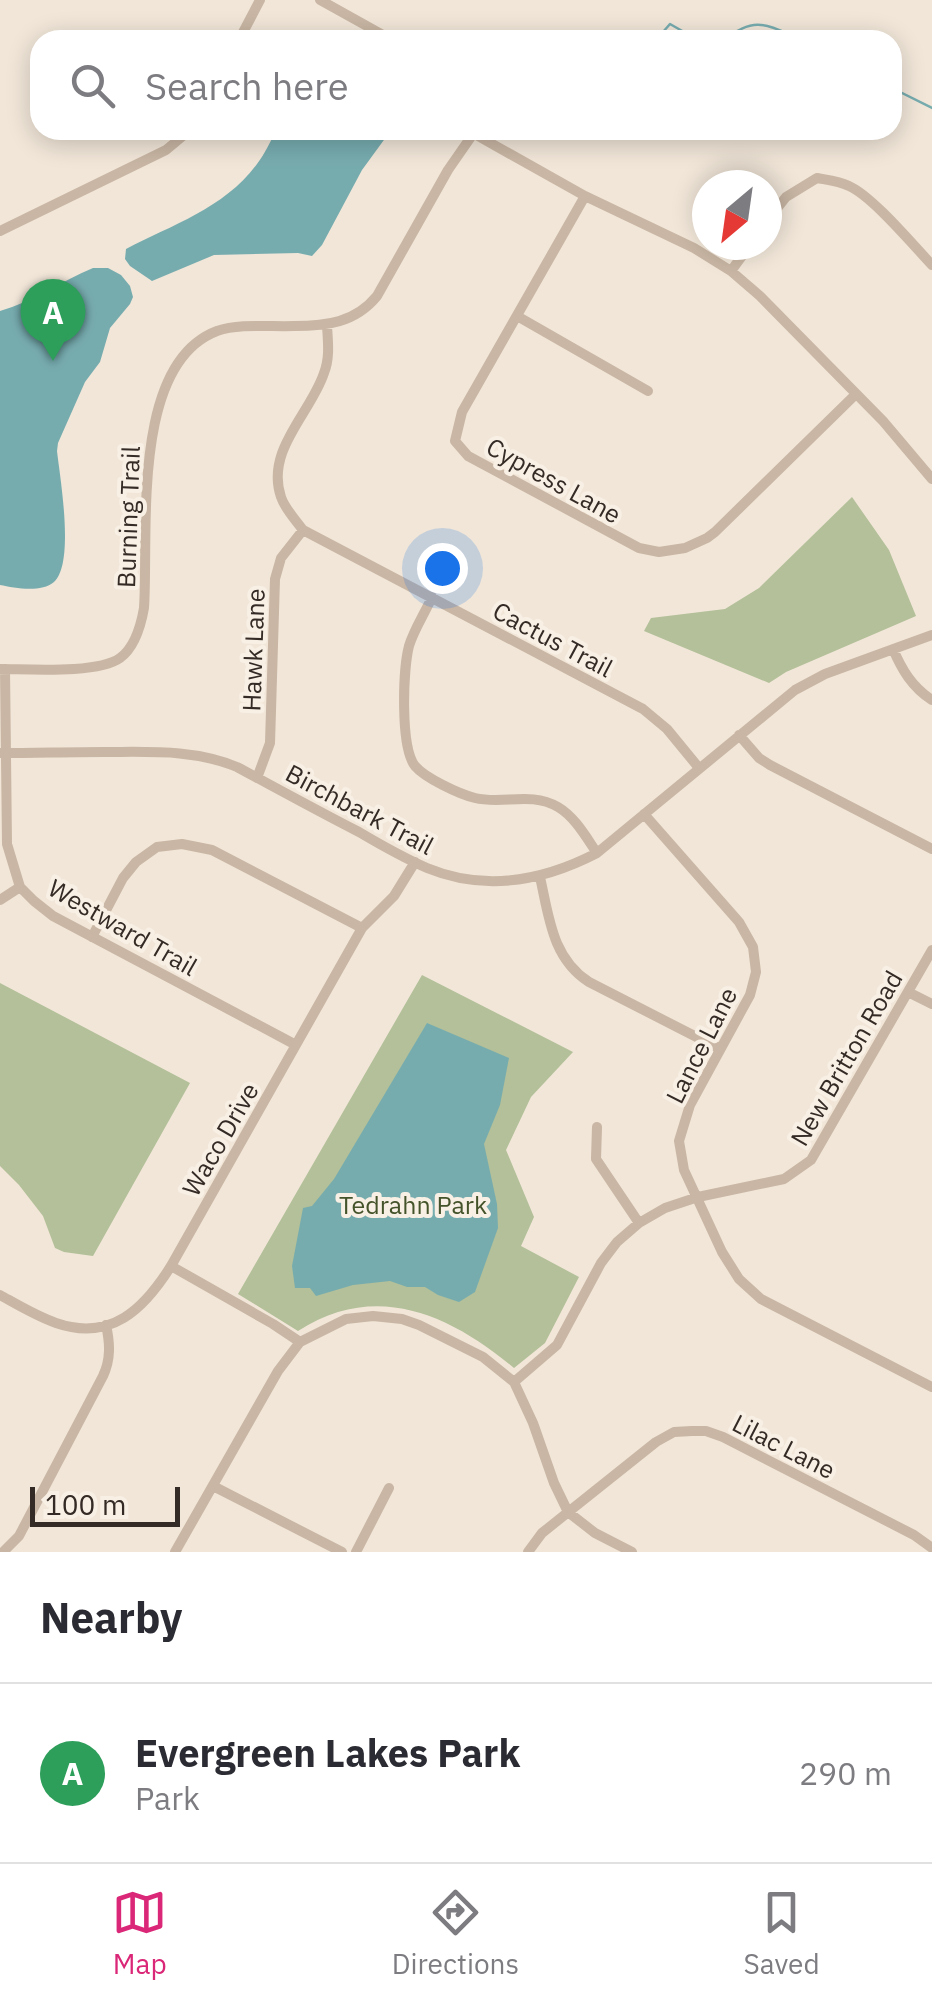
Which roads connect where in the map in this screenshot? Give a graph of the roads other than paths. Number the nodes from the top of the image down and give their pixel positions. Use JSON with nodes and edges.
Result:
{"nodes":[{"id":1,"x":260,"y":0,"type":"edge"},
{"id":2,"x":320,"y":0,"type":"edge"},
{"id":3,"x":244,"y":30,"type":"edge"},
{"id":4,"x":374,"y":30,"type":"edge"},
{"id":5,"x":180,"y":140,"type":"edge"},
{"id":6,"x":466,"y":140,"type":"edge"},
{"id":7,"x":485,"y":140,"type":"edge"},
{"id":8,"x":814,"y":164,"type":"dead end"},
{"id":9,"x":818,"y":178,"type":"junction"},
{"id":10,"x":585,"y":196,"type":"junction"},
{"id":11,"x":782,"y":201,"type":"edge"},
{"id":12,"x":0,"y":231,"type":"edge"},
{"id":13,"x":739,"y":260,"type":"edge"},
{"id":14,"x":932,"y":265,"type":"edge"},
{"id":15,"x":731,"y":271,"type":"junction"},
{"id":16,"x":516,"y":316,"type":"junction"},
{"id":17,"x":327,"y":326,"type":"junction"},
{"id":18,"x":648,"y":391,"type":"dead end"},
{"id":19,"x":856,"y":394,"type":"junction"},
{"id":20,"x":932,"y":478,"type":"edge"},
{"id":21,"x":303,"y":530,"type":"junction"},
{"id":22,"x":432,"y":598,"type":"junction"},
{"id":23,"x":932,"y":635,"type":"edge"},
{"id":24,"x":893,"y":649,"type":"junction"},
{"id":25,"x":3,"y":670,"type":"edge"},
{"id":26,"x":932,"y":700,"type":"edge"},
{"id":27,"x":739,"y":735,"type":"junction"},
{"id":28,"x":3,"y":753,"type":"edge"},
{"id":29,"x":699,"y":768,"type":"junction"},
{"id":30,"x":257,"y":778,"type":"junction"},
{"id":31,"x":644,"y":814,"type":"junction"},
{"id":32,"x":932,"y":849,"type":"edge"},
{"id":33,"x":597,"y":853,"type":"junction"},
{"id":34,"x":415,"y":862,"type":"junction"},
{"id":35,"x":540,"y":877,"type":"junction"},
{"id":36,"x":20,"y":887,"type":"junction"},
{"id":37,"x":0,"y":900,"type":"edge"},
{"id":38,"x":362,"y":928,"type":"junction"},
{"id":39,"x":92,"y":937,"type":"junction"},
{"id":40,"x":932,"y":950,"type":"edge"},
{"id":41,"x":908,"y":992,"type":"junction"},
{"id":42,"x":932,"y":1004,"type":"edge"},
{"id":43,"x":296,"y":1045,"type":"junction"},
{"id":44,"x":720,"y":1049,"type":"junction"},
{"id":45,"x":597,"y":1127,"type":"dead end"},
{"id":46,"x":698,"y":1198,"type":"junction"},
{"id":47,"x":639,"y":1223,"type":"junction"},
{"id":48,"x":171,"y":1266,"type":"junction"},
{"id":49,"x":0,"y":1295,"type":"edge"},
{"id":50,"x":106,"y":1325,"type":"junction"},
{"id":51,"x":300,"y":1342,"type":"junction"},
{"id":52,"x":514,"y":1382,"type":"junction"},
{"id":53,"x":932,"y":1387,"type":"edge"},
{"id":54,"x":213,"y":1486,"type":"junction"},
{"id":55,"x":389,"y":1488,"type":"dead end"},
{"id":56,"x":568,"y":1512,"type":"junction"},
{"id":57,"x":932,"y":1548,"type":"edge"},
{"id":58,"x":3,"y":1552,"type":"edge"},
{"id":59,"x":175,"y":1552,"type":"edge"},
{"id":60,"x":342,"y":1552,"type":"edge"},
{"id":61,"x":356,"y":1552,"type":"edge"},
{"id":62,"x":528,"y":1552,"type":"edge"},
{"id":63,"x":632,"y":1552,"type":"edge"}],
"edges":[{"from":1,"to":3,"type":"street"},
{"from":2,"to":4,"type":"street"},
{"from":5,"to":12,"type":"street"},
{"from":6,"to":17,"type":"street","name":"Burning Trail"},
{"from":7,"to":10,"type":"street"},
{"from":8,"to":9,"type":"street"},
{"from":9,"to":11,"type":"street"},
{"from":9,"to":14,"type":"street"},
{"from":10,"to":15,"type":"street"},
{"from":10,"to":16,"type":"street","name":"Cypress Lane"},
{"from":13,"to":15,"type":"street"},
{"from":15,"to":19,"type":"street"},
{"from":16,"to":18,"type":"street"},
{"from":16,"to":19,"type":"street","name":"Cypress Lane"},
{"from":17,"to":21,"type":"street"},
{"from":17,"to":25,"type":"street","name":"Burning Trail"},
{"from":19,"to":20,"type":"street"},
{"from":21,"to":22,"type":"street","name":"Cactus Trail"},
{"from":21,"to":30,"type":"street","name":"Hawk Lane"},
{"from":22,"to":29,"type":"street","name":"Cactus Trail"},
{"from":22,"to":33,"type":"street"},
{"from":23,"to":24,"type":"street","name":"Birchbark Trail"},
{"from":24,"to":26,"type":"street"},
{"from":24,"to":27,"type":"street","name":"Birchbark Trail"},
{"from":25,"to":28,"type":"street","name":"Westward Trail"},
{"from":27,"to":29,"type":"street","name":"Birchbark Trail"},
{"from":27,"to":32,"type":"street"},
{"from":28,"to":30,"type":"street","name":"Birchbark Trail"},
{"from":28,"to":36,"type":"street","name":"Westward Trail"},
{"from":29,"to":31,"type":"street","name":"Birchbark Trail"},
{"from":30,"to":34,"type":"street","name":"Birchbark Trail"},
{"from":31,"to":33,"type":"street","name":"Birchbark Trail"},
{"from":31,"to":44,"type":"street","name":"Lance Lane"},
{"from":33,"to":35,"type":"street","name":"Birchbark Trail"},
{"from":34,"to":35,"type":"street","name":"Birchbark Trail"},
{"from":34,"to":38,"type":"street","name":"Waco Drive"},
{"from":35,"to":44,"type":"street"},
{"from":36,"to":37,"type":"street"},
{"from":36,"to":39,"type":"street","name":"Westward Trail"},
{"from":38,"to":39,"type":"street"},
{"from":38,"to":43,"type":"street","name":"Waco Drive"},
{"from":39,"to":43,"type":"street","name":"Westward Trail"},
{"from":40,"to":41,"type":"street","name":"New Britton Road"},
{"from":41,"to":42,"type":"street"},
{"from":41,"to":46,"type":"street","name":"New Britton Road"},
{"from":43,"to":48,"type":"street","name":"Waco Drive"},
{"from":44,"to":46,"type":"street","name":"Lance Lane"},
{"from":45,"to":47,"type":"street"},
{"from":46,"to":47,"type":"street","name":"New Britton Road"},
{"from":46,"to":53,"type":"street","name":"Lance Lane"},
{"from":47,"to":52,"type":"street","name":"New Britton Road"},
{"from":48,"to":50,"type":"street","name":"Waco Drive"},
{"from":48,"to":51,"type":"street"},
{"from":49,"to":50,"type":"street"},
{"from":50,"to":58,"type":"street"},
{"from":51,"to":52,"type":"street"},
{"from":51,"to":54,"type":"street"},
{"from":52,"to":56,"type":"street"},
{"from":54,"to":59,"type":"street"},
{"from":54,"to":60,"type":"street"},
{"from":55,"to":61,"type":"street"},
{"from":56,"to":57,"type":"street","name":"Lilac Lane"},
{"from":56,"to":62,"type":"street","name":"Lilac Lane"},
{"from":56,"to":63,"type":"street"}]}
